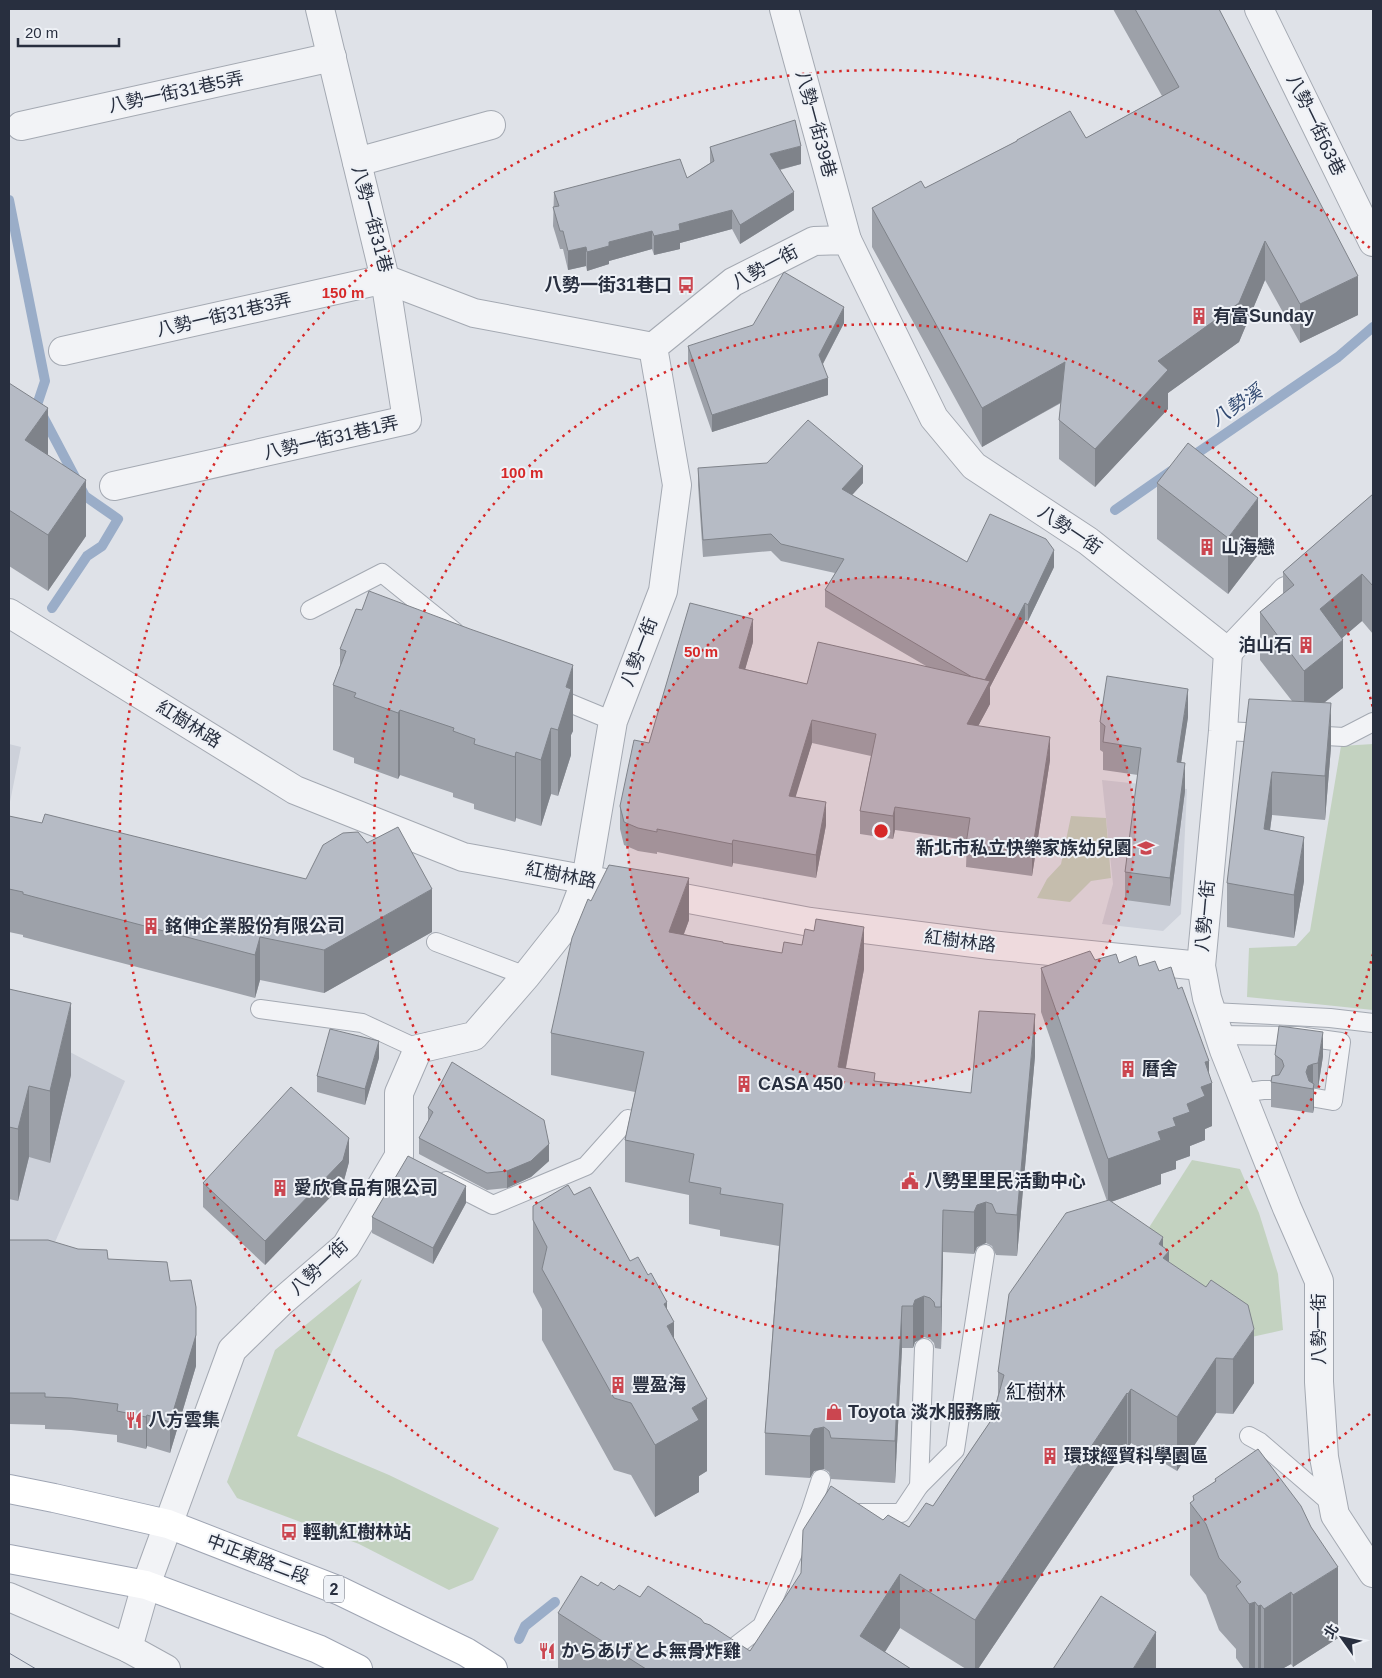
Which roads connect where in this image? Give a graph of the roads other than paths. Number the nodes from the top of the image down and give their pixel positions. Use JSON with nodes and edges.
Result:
{"nodes":[{"id":1,"x":320,"y":9,"type":"edge"},
{"id":2,"x":784,"y":9,"type":"edge"},
{"id":3,"x":1259,"y":9,"type":"edge"},
{"id":4,"x":332,"y":57,"type":"junction"},
{"id":5,"x":491,"y":125,"type":"dead end"},
{"id":6,"x":21,"y":126,"type":"dead end"},
{"id":7,"x":357,"y":162,"type":"junction"},
{"id":8,"x":847,"y":240,"type":"junction"},
{"id":9,"x":1373,"y":242,"type":"edge"},
{"id":10,"x":385,"y":279,"type":"junction"},
{"id":11,"x":653,"y":347,"type":"junction"},
{"id":12,"x":63,"y":351,"type":"dead end"},
{"id":13,"x":114,"y":486,"type":"dead end"},
{"id":14,"x":1300,"y":576,"type":"edge"},
{"id":15,"x":310,"y":610,"type":"dead end"},
{"id":16,"x":9,"y":613,"type":"edge"},
{"id":17,"x":464,"y":640,"type":"edge"},
{"id":18,"x":1228,"y":652,"type":"junction"},
{"id":19,"x":534,"y":689,"type":"edge"},
{"id":20,"x":613,"y":720,"type":"junction"},
{"id":21,"x":1373,"y":722,"type":"edge"},
{"id":22,"x":1223,"y":731,"type":"junction"},
{"id":23,"x":586,"y":880,"type":"junction"},
{"id":24,"x":436,"y":942,"type":"dead end"},
{"id":25,"x":1201,"y":966,"type":"junction"},
{"id":26,"x":526,"y":976,"type":"junction"},
{"id":27,"x":260,"y":1009,"type":"dead end"},
{"id":28,"x":1216,"y":1023,"type":"junction"},
{"id":29,"x":1373,"y":1023,"type":"edge"},
{"id":30,"x":418,"y":1050,"type":"junction"},
{"id":31,"x":1273,"y":1090,"type":"edge"},
{"id":32,"x":1241,"y":1093,"type":"junction"},
{"id":33,"x":1316,"y":1098,"type":"edge"},
{"id":34,"x":628,"y":1119,"type":"edge"},
{"id":35,"x":433,"y":1174,"type":"edge"},
{"id":36,"x":985,"y":1254,"type":"dead end"},
{"id":37,"x":924,"y":1348,"type":"dead end"},
{"id":38,"x":1250,"y":1436,"type":"dead end"},
{"id":39,"x":821,"y":1479,"type":"dead end"},
{"id":40,"x":919,"y":1486,"type":"junction"},
{"id":41,"x":9,"y":1489,"type":"edge"},
{"id":42,"x":1334,"y":1505,"type":"junction"},
{"id":43,"x":810,"y":1513,"type":"junction"},
{"id":44,"x":168,"y":1524,"type":"junction"},
{"id":45,"x":9,"y":1559,"type":"edge"},
{"id":46,"x":1373,"y":1573,"type":"edge"},
{"id":47,"x":146,"y":1585,"type":"junction"},
{"id":48,"x":9,"y":1597,"type":"edge"},
{"id":49,"x":128,"y":1648,"type":"junction"},
{"id":50,"x":166,"y":1669,"type":"edge"},
{"id":51,"x":358,"y":1669,"type":"edge"},
{"id":52,"x":493,"y":1669,"type":"edge"},
{"id":53,"x":710,"y":1669,"type":"edge"}],
"edges":[{"from":1,"to":4,"type":"street","name":"八勢一街31巷"},
{"from":2,"to":8,"type":"street","name":"八勢一街39巷"},
{"from":3,"to":9,"type":"street","name":"八勢一街63巷"},
{"from":4,"to":6,"type":"street","name":"八勢一街31巷5弄"},
{"from":4,"to":7,"type":"street","name":"八勢一街31巷"},
{"from":5,"to":7,"type":"street"},
{"from":7,"to":10,"type":"street","name":"八勢一街31巷"},
{"from":8,"to":11,"type":"street","name":"八勢一街"},
{"from":8,"to":18,"type":"street","name":"八勢一街"},
{"from":10,"to":11,"type":"street","name":"八勢一街31巷"},
{"from":10,"to":12,"type":"street","name":"八勢一街31巷3弄"},
{"from":10,"to":13,"type":"street","name":"八勢一街31巷1弄"},
{"from":11,"to":20,"type":"street","name":"八勢一街"},
{"from":14,"to":18,"type":"street"},
{"from":15,"to":17,"type":"lane"},
{"from":16,"to":23,"type":"street","name":"紅樹林路"},
{"from":18,"to":22,"type":"street","name":"八勢一街"},
{"from":19,"to":20,"type":"lane"},
{"from":20,"to":23,"type":"street","name":"八勢一街"},
{"from":21,"to":22,"type":"lane"},
{"from":22,"to":25,"type":"street","name":"八勢一街"},
{"from":23,"to":25,"type":"street","name":"紅樹林路"},
{"from":23,"to":26,"type":"street","name":"八勢一街"},
{"from":24,"to":26,"type":"lane"},
{"from":25,"to":28,"type":"street","name":"八勢一街"},
{"from":26,"to":30,"type":"street","name":"八勢一街"},
{"from":27,"to":30,"type":"lane"},
{"from":28,"to":29,"type":"lane"},
{"from":28,"to":32,"type":"street","name":"八勢一街"},
{"from":28,"to":33,"type":"lane"},
{"from":30,"to":44,"type":"street","name":"八勢一街"},
{"from":31,"to":32,"type":"lane"},
{"from":32,"to":42,"type":"street","name":"八勢一街"},
{"from":34,"to":35,"type":"lane"},
{"from":36,"to":40,"type":"lane"},
{"from":37,"to":40,"type":"lane"},
{"from":38,"to":42,"type":"lane"},
{"from":39,"to":43,"type":"lane"},
{"from":40,"to":43,"type":"lane"},
{"from":41,"to":44,"type":"main road","name":"中正東路二段","number":"2"},
{"from":42,"to":46,"type":"street","name":"八勢一街"},
{"from":43,"to":53,"type":"lane"},
{"from":44,"to":47,"type":"street","name":"八勢一街"},
{"from":44,"to":52,"type":"main road","name":"中正東路二段","number":"2"},
{"from":45,"to":47,"type":"main road"},
{"from":47,"to":49,"type":"street","name":"八勢一街"},
{"from":47,"to":51,"type":"main road"},
{"from":48,"to":49,"type":"street"},
{"from":49,"to":50,"type":"street"}]}
